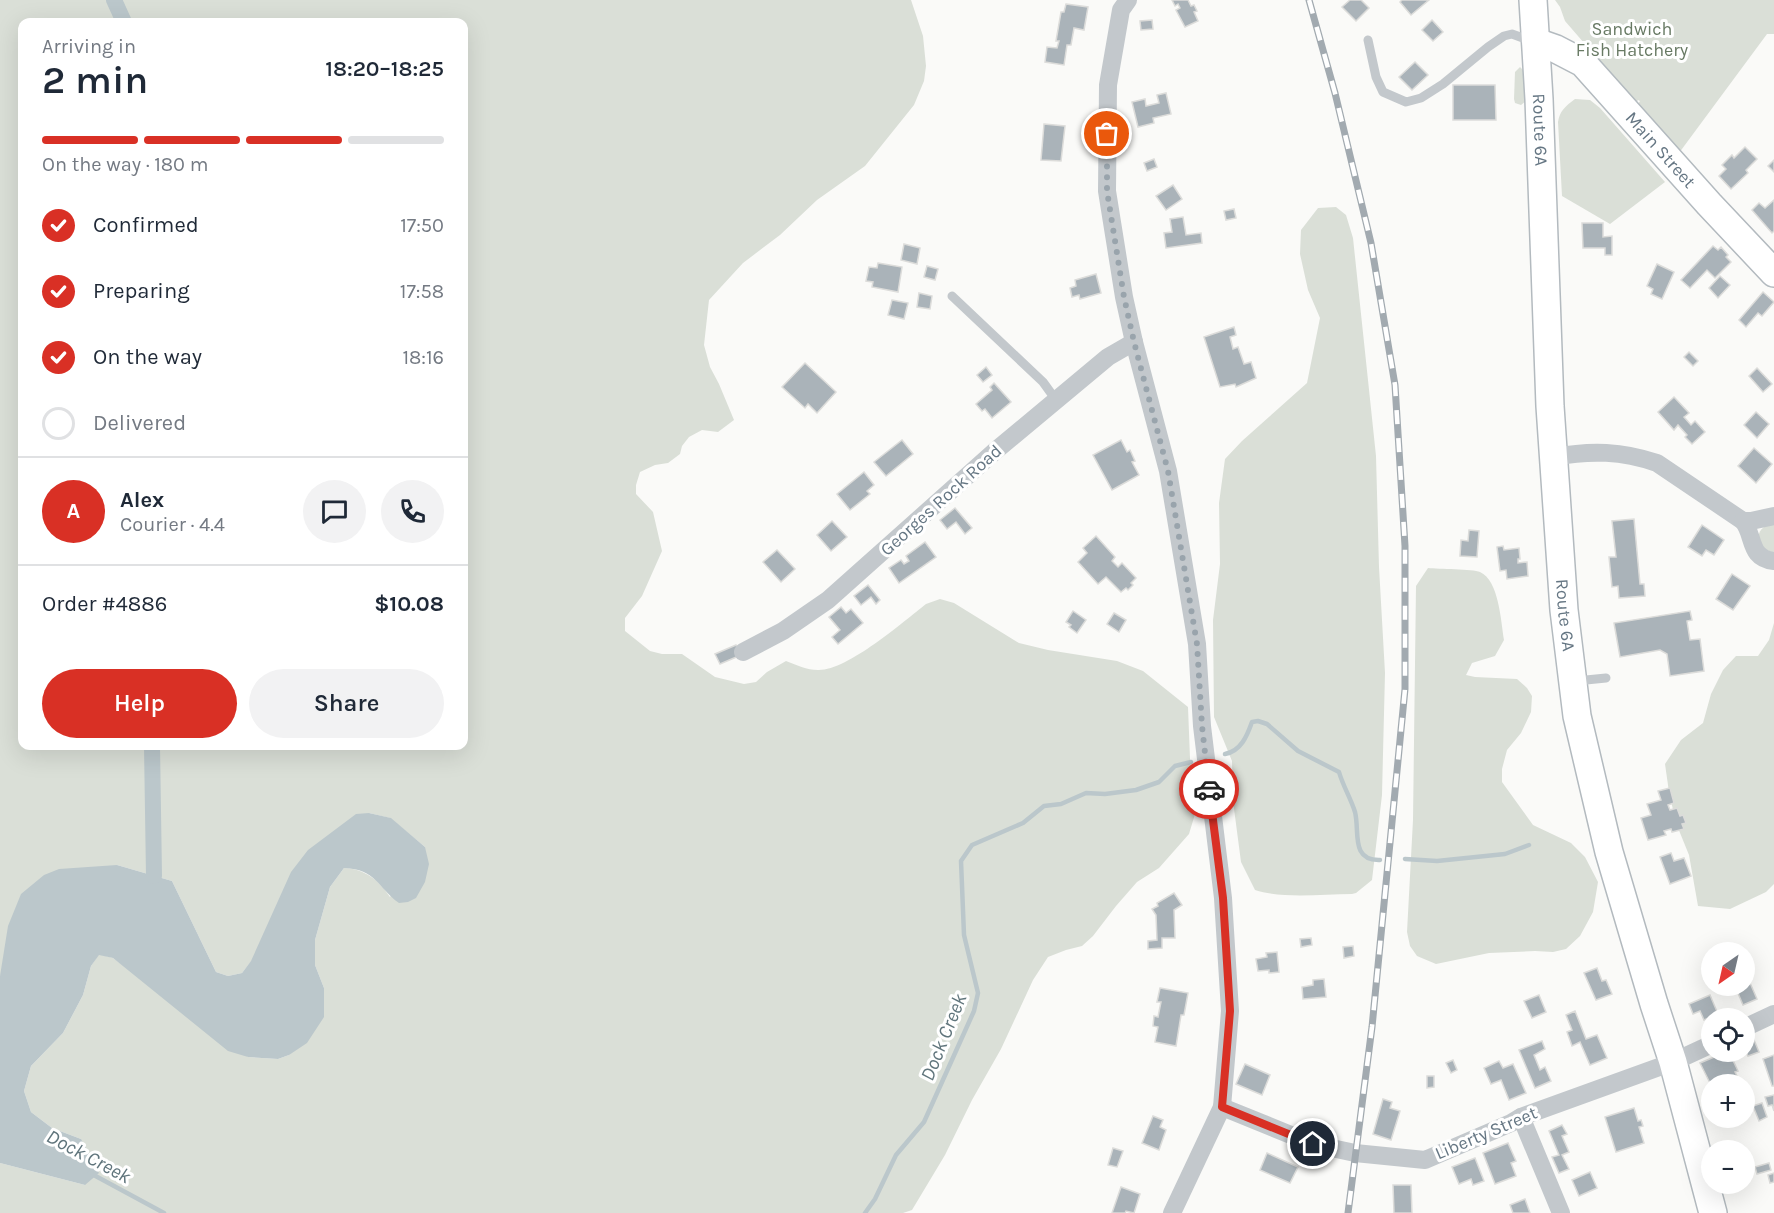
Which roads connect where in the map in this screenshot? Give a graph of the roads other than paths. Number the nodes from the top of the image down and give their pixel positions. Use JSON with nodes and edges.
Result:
{"nodes":[{"id":1,"x":1128,"y":0,"type":"edge"},
{"id":2,"x":1534,"y":0,"type":"edge"},
{"id":3,"x":1368,"y":40,"type":"dead end"},
{"id":4,"x":1536,"y":42,"type":"junction"},
{"id":5,"x":1583,"y":63,"type":"junction"},
{"id":6,"x":1774,"y":273,"type":"edge"},
{"id":7,"x":952,"y":296,"type":"dead end"},
{"id":8,"x":1134,"y":342,"type":"junction"},
{"id":9,"x":1056,"y":400,"type":"junction"},
{"id":10,"x":1554,"y":457,"type":"junction"},
{"id":11,"x":1774,"y":516,"type":"edge"},
{"id":12,"x":1743,"y":521,"type":"junction"},
{"id":13,"x":1774,"y":561,"type":"edge"},
{"id":14,"x":743,"y":652,"type":"dead end"},
{"id":15,"x":1606,"y":678,"type":"dead end"},
{"id":16,"x":1573,"y":681,"type":"junction"},
{"id":17,"x":1774,"y":1014,"type":"edge"},
{"id":18,"x":1755,"y":1023,"type":"edge"},
{"id":19,"x":1701,"y":1049,"type":"edge"},
{"id":20,"x":1673,"y":1062,"type":"junction"},
{"id":21,"x":1222,"y":1107,"type":"junction"},
{"id":22,"x":1521,"y":1117,"type":"junction"},
{"id":23,"x":1172,"y":1213,"type":"edge"},
{"id":24,"x":1561,"y":1213,"type":"edge"},
{"id":25,"x":1713,"y":1213,"type":"edge"}],
"edges":[{"from":1,"to":8,"type":"street"},
{"from":2,"to":4,"type":"main road","name":"Route 6A"},
{"from":2,"to":5,"type":"main road"},
{"from":3,"to":4,"type":"lane"},
{"from":4,"to":5,"type":"main road","name":"Main Street"},
{"from":4,"to":10,"type":"main road","name":"Route 6A"},
{"from":5,"to":6,"type":"main road","name":"Main Street"},
{"from":7,"to":9,"type":"lane"},
{"from":8,"to":9,"type":"street","name":"Georges Rock Road"},
{"from":8,"to":21,"type":"street"},
{"from":9,"to":14,"type":"street","name":"Georges Rock Road"},
{"from":10,"to":12,"type":"street"},
{"from":10,"to":16,"type":"main road","name":"Route 6A"},
{"from":11,"to":12,"type":"street"},
{"from":12,"to":13,"type":"street"},
{"from":15,"to":16,"type":"lane"},
{"from":16,"to":20,"type":"main road","name":"Route 6A"},
{"from":17,"to":18,"type":"street"},
{"from":19,"to":20,"type":"street","name":"Liberty Street"},
{"from":20,"to":22,"type":"street","name":"Liberty Street"},
{"from":20,"to":25,"type":"main road","name":"Route 6A"},
{"from":21,"to":22,"type":"street","name":"Liberty Street"},
{"from":21,"to":23,"type":"street"},
{"from":22,"to":24,"type":"street"}]}
